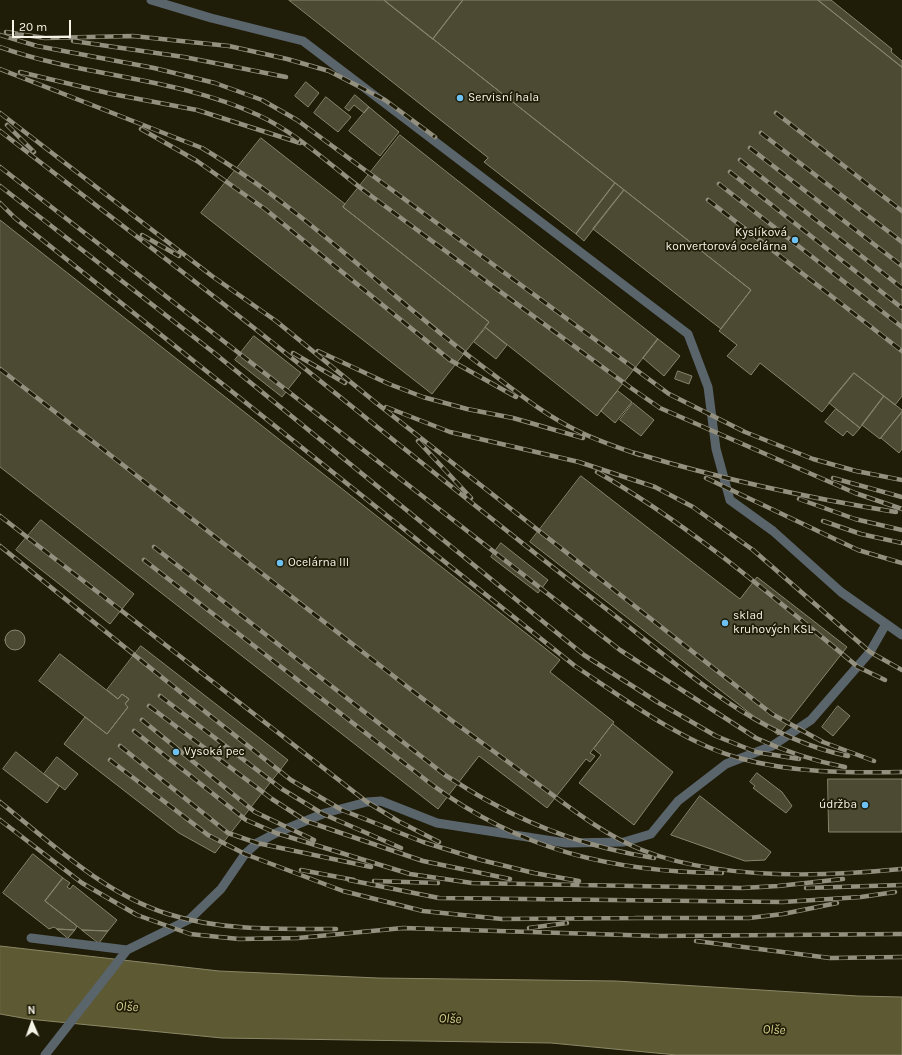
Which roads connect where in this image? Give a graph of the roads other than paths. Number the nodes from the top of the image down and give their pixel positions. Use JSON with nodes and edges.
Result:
{"nodes":[{"id":1,"x":151,"y":0,"type":"edge"},
{"id":2,"x":886,"y":624,"type":"junction"},
{"id":3,"x":902,"y":635,"type":"edge"},
{"id":4,"x":31,"y":938,"type":"dead end"},
{"id":5,"x":127,"y":950,"type":"junction"},
{"id":6,"x":45,"y":1055,"type":"edge"}],
"edges":[{"from":1,"to":2,"type":"lane"},
{"from":2,"to":3,"type":"lane"},
{"from":2,"to":5,"type":"lane"},
{"from":4,"to":5,"type":"lane"},
{"from":5,"to":6,"type":"lane"}]}
